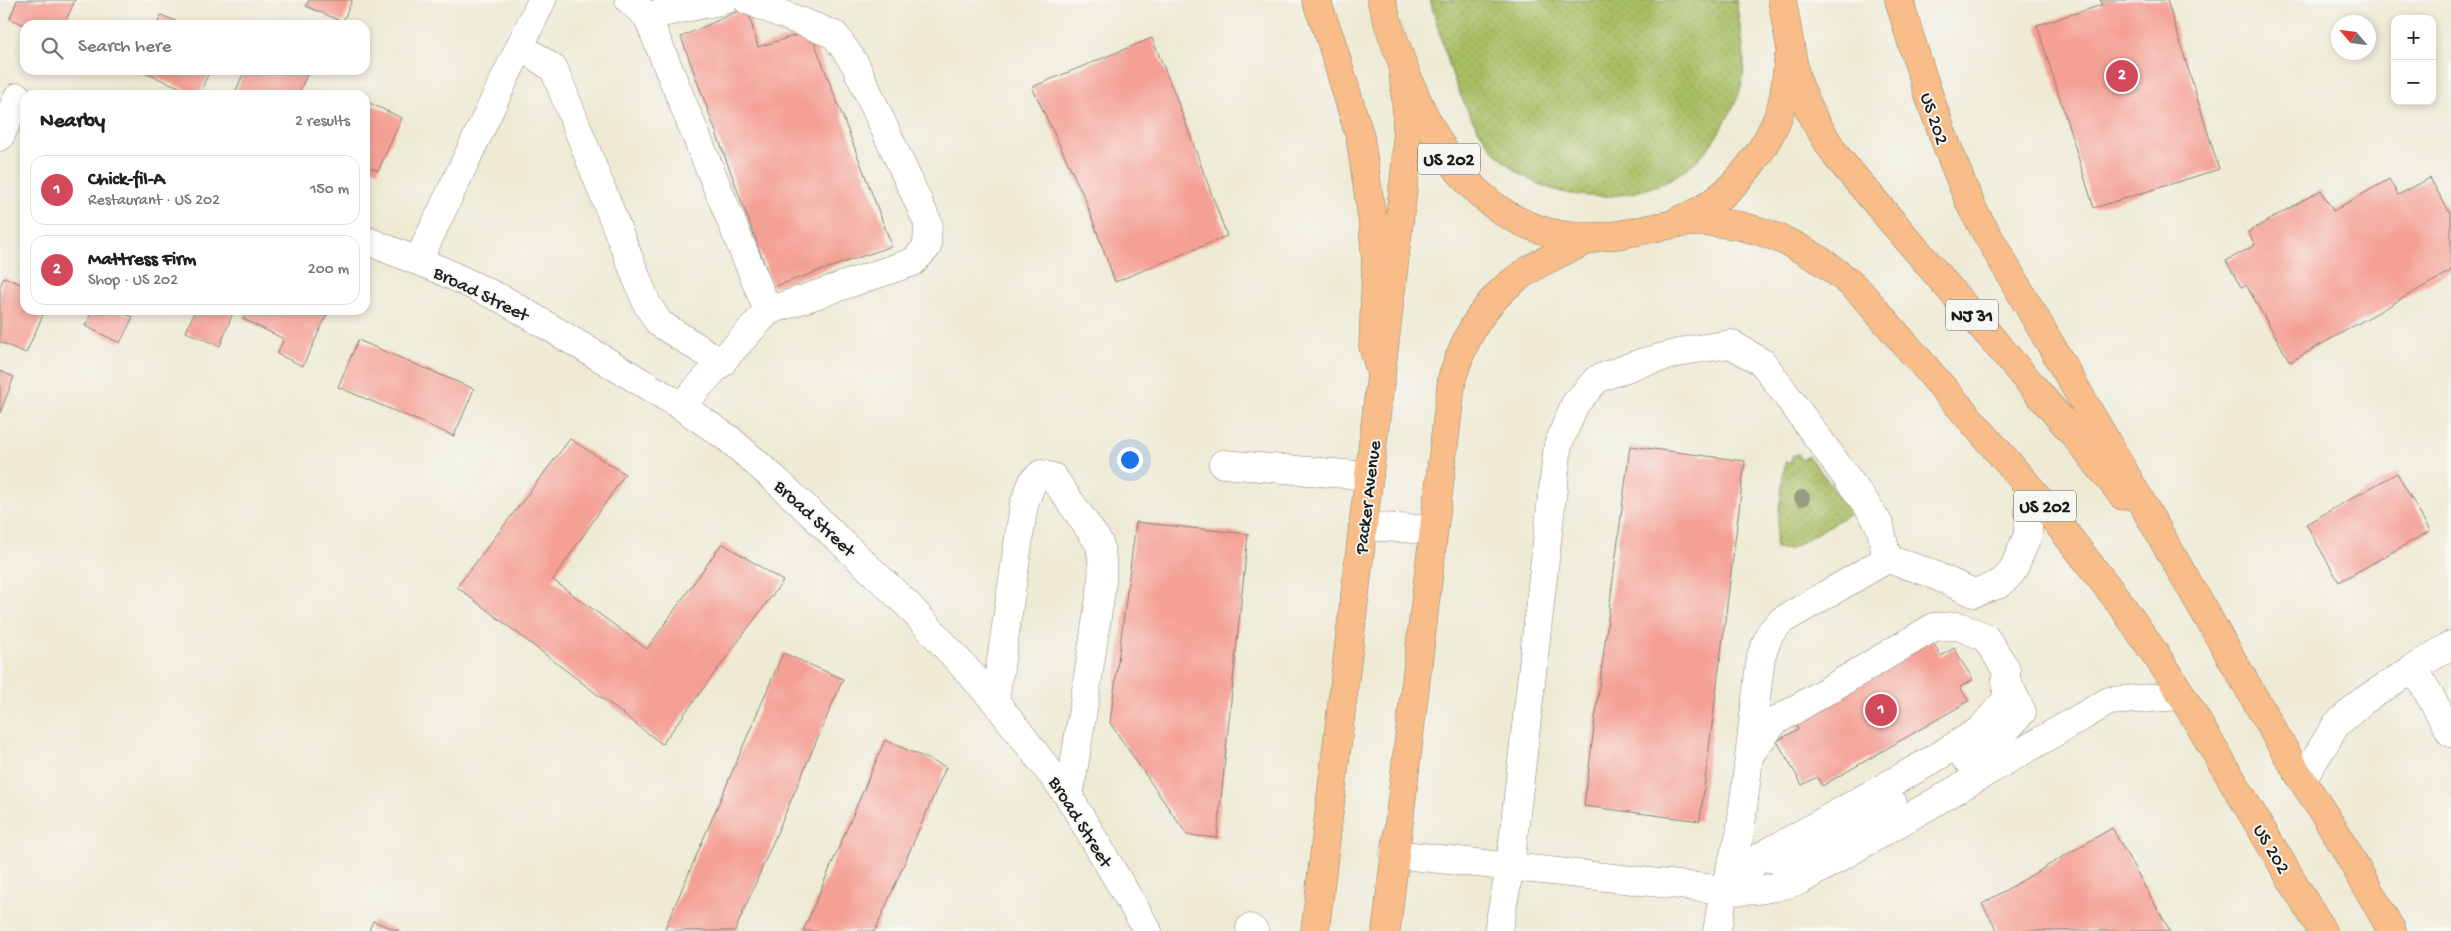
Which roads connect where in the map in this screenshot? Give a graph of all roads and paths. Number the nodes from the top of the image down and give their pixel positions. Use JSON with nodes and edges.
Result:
{"nodes":[{"id":1,"x":542,"y":0,"type":"edge"},
{"id":2,"x":724,"y":0,"type":"edge"},
{"id":3,"x":747,"y":0,"type":"edge"},
{"id":4,"x":1316,"y":0,"type":"edge"},
{"id":5,"x":1381,"y":0,"type":"edge"},
{"id":6,"x":1782,"y":0,"type":"edge"},
{"id":7,"x":1899,"y":0,"type":"edge"},
{"id":8,"x":638,"y":8,"type":"edge"},
{"id":9,"x":1786,"y":28,"type":"junction"},
{"id":10,"x":520,"y":46,"type":"junction"},
{"id":11,"x":1401,"y":62,"type":"junction"},
{"id":12,"x":14,"y":96,"type":"edge"},
{"id":13,"x":0,"y":138,"type":"edge"},
{"id":14,"x":1654,"y":228,"type":"junction"},
{"id":15,"x":1596,"y":237,"type":"junction"},
{"id":16,"x":370,"y":242,"type":"edge"},
{"id":17,"x":418,"y":261,"type":"junction"},
{"id":18,"x":768,"y":311,"type":"junction"},
{"id":19,"x":722,"y":362,"type":"junction"},
{"id":20,"x":1381,"y":374,"type":"junction"},
{"id":21,"x":681,"y":406,"type":"junction"},
{"id":22,"x":1224,"y":464,"type":"dead end"},
{"id":23,"x":1368,"y":476,"type":"junction"},
{"id":24,"x":2030,"y":488,"type":"junction"},
{"id":25,"x":1363,"y":526,"type":"junction"},
{"id":26,"x":1433,"y":530,"type":"junction"},
{"id":27,"x":1887,"y":559,"type":"junction"},
{"id":28,"x":2190,"y":585,"type":"junction"},
{"id":29,"x":2451,"y":645,"type":"edge"},
{"id":30,"x":2414,"y":668,"type":"junction"},
{"id":31,"x":2182,"y":696,"type":"junction"},
{"id":32,"x":995,"y":701,"type":"junction"},
{"id":33,"x":2451,"y":732,"type":"edge"},
{"id":34,"x":1751,"y":754,"type":"junction"},
{"id":35,"x":2302,"y":780,"type":"junction"},
{"id":36,"x":1070,"y":797,"type":"junction"},
{"id":37,"x":1743,"y":815,"type":"junction"},
{"id":38,"x":1771,"y":851,"type":"junction"},
{"id":39,"x":1394,"y":854,"type":"junction"},
{"id":40,"x":1510,"y":867,"type":"junction"},
{"id":41,"x":1724,"y":890,"type":"junction"},
{"id":42,"x":1148,"y":931,"type":"edge"},
{"id":43,"x":1315,"y":931,"type":"edge"},
{"id":44,"x":1386,"y":931,"type":"edge"},
{"id":45,"x":1498,"y":931,"type":"edge"},
{"id":46,"x":1716,"y":931,"type":"edge"},
{"id":47,"x":2322,"y":931,"type":"edge"},
{"id":48,"x":2392,"y":931,"type":"edge"}],
"edges":[{"from":1,"to":10,"type":"street"},
{"from":2,"to":8,"type":"street"},
{"from":3,"to":18,"type":"street"},
{"from":4,"to":20,"type":"main road"},
{"from":5,"to":11,"type":"main road","name":"US 202","number":"US 202"},
{"from":6,"to":9,"type":"main road","number":"NJ 31"},
{"from":7,"to":28,"type":"main road","name":"US 202","number":"US 202"},
{"from":8,"to":18,"type":"street"},
{"from":9,"to":14,"type":"main road"},
{"from":9,"to":28,"type":"main road","number":"NJ 31"},
{"from":10,"to":17,"type":"street"},
{"from":10,"to":19,"type":"street"},
{"from":11,"to":15,"type":"main road","name":"US 202","number":"US 202"},
{"from":11,"to":20,"type":"main road","name":"Packer Avenue"},
{"from":12,"to":13,"type":"street"},
{"from":14,"to":15,"type":"main road","name":"US 202","number":"US 202"},
{"from":14,"to":24,"type":"main road","name":"US 202","number":"US 202"},
{"from":15,"to":26,"type":"main road"},
{"from":16,"to":17,"type":"street","name":"Broad Street"},
{"from":17,"to":21,"type":"street","name":"Broad Street"},
{"from":18,"to":19,"type":"street"},
{"from":19,"to":21,"type":"street"},
{"from":20,"to":23,"type":"main road","name":"Packer Avenue"},
{"from":21,"to":32,"type":"street","name":"Broad Street"},
{"from":22,"to":23,"type":"street"},
{"from":23,"to":25,"type":"main road","name":"Packer Avenue"},
{"from":24,"to":27,"type":"street"},
{"from":24,"to":31,"type":"main road","name":"US 202","number":"US 202"},
{"from":25,"to":26,"type":"street"},
{"from":25,"to":43,"type":"main road","name":"Packer Avenue"},
{"from":26,"to":39,"type":"main road"},
{"from":27,"to":34,"type":"street"},
{"from":27,"to":40,"type":"street"},
{"from":28,"to":35,"type":"main road","name":"US 202","number":"US 202"},
{"from":29,"to":30,"type":"street"},
{"from":30,"to":33,"type":"street"},
{"from":30,"to":35,"type":"street"},
{"from":31,"to":41,"type":"street"},
{"from":31,"to":47,"type":"main road","name":"US 202","number":"US 202"},
{"from":32,"to":36,"type":"street","name":"Broad Street"},
{"from":32,"to":36,"type":"street"},
{"from":34,"to":37,"type":"street"},
{"from":34,"to":38,"type":"street"},
{"from":35,"to":48,"type":"main road","name":"US 202","number":"US 202"},
{"from":36,"to":42,"type":"street","name":"Broad Street"},
{"from":37,"to":38,"type":"street"},
{"from":37,"to":41,"type":"street"},
{"from":38,"to":41,"type":"street"},
{"from":39,"to":40,"type":"street"},
{"from":39,"to":44,"type":"main road"},
{"from":40,"to":41,"type":"street"},
{"from":40,"to":45,"type":"street"},
{"from":41,"to":46,"type":"street"}]}
